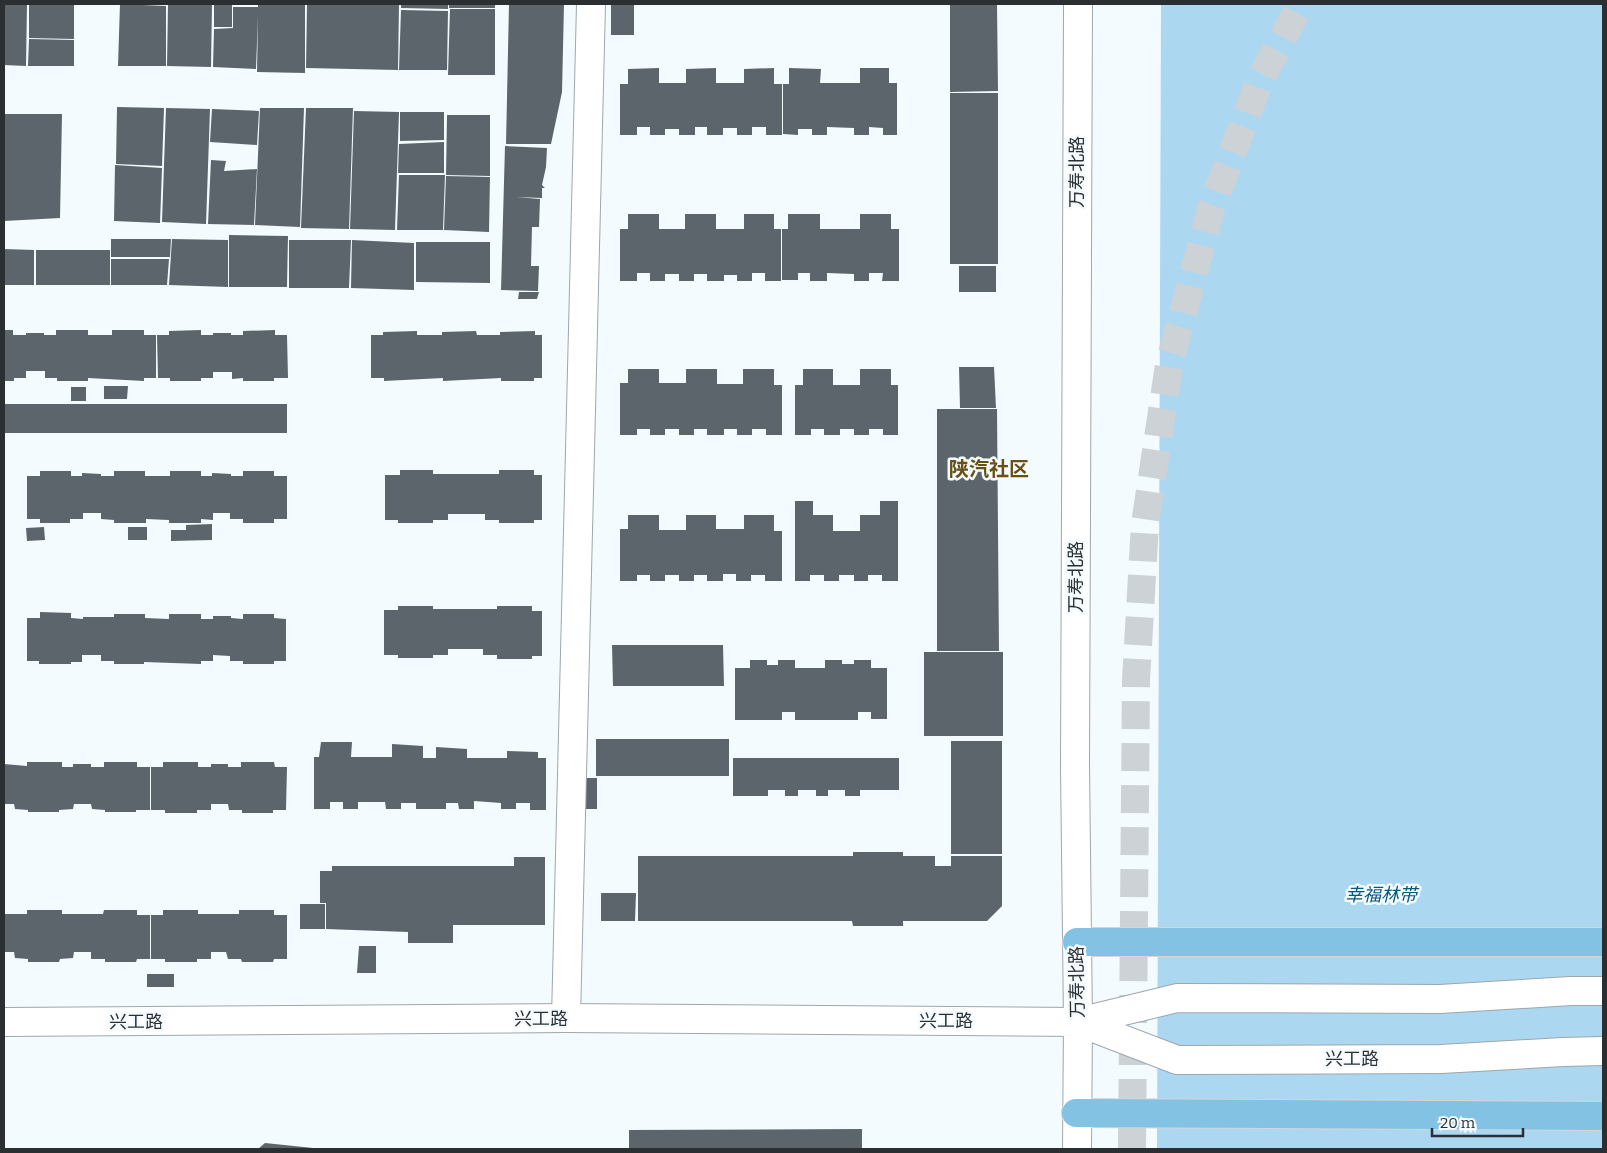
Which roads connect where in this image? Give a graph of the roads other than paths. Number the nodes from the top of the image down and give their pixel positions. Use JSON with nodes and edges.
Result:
{"nodes":[{"id":1,"x":591,"y":4,"type":"edge"},
{"id":2,"x":1078,"y":4,"type":"edge"},
{"id":3,"x":1077,"y":942,"type":"junction"},
{"id":4,"x":1603,"y":942,"type":"edge"},
{"id":5,"x":1603,"y":991,"type":"edge"},
{"id":6,"x":566,"y":1018,"type":"junction"},
{"id":7,"x":4,"y":1022,"type":"edge"},
{"id":8,"x":1078,"y":1022,"type":"junction"},
{"id":9,"x":1603,"y":1051,"type":"edge"},
{"id":10,"x":1076,"y":1114,"type":"junction"},
{"id":11,"x":1603,"y":1116,"type":"edge"},
{"id":12,"x":1077,"y":1149,"type":"edge"}],
"edges":[{"from":1,"to":6,"type":"street"},
{"from":2,"to":3,"type":"street","name":"万寿北路"},
{"from":3,"to":4,"type":"main road"},
{"from":3,"to":8,"type":"street","name":"万寿北路"},
{"from":5,"to":8,"type":"street","name":"兴工路"},
{"from":6,"to":7,"type":"street","name":"兴工路"},
{"from":6,"to":8,"type":"street","name":"兴工路"},
{"from":8,"to":9,"type":"street","name":"兴工路"},
{"from":8,"to":10,"type":"street","name":"万寿北路"},
{"from":10,"to":11,"type":"main road"},
{"from":10,"to":12,"type":"street","name":"万寿北路"}]}
